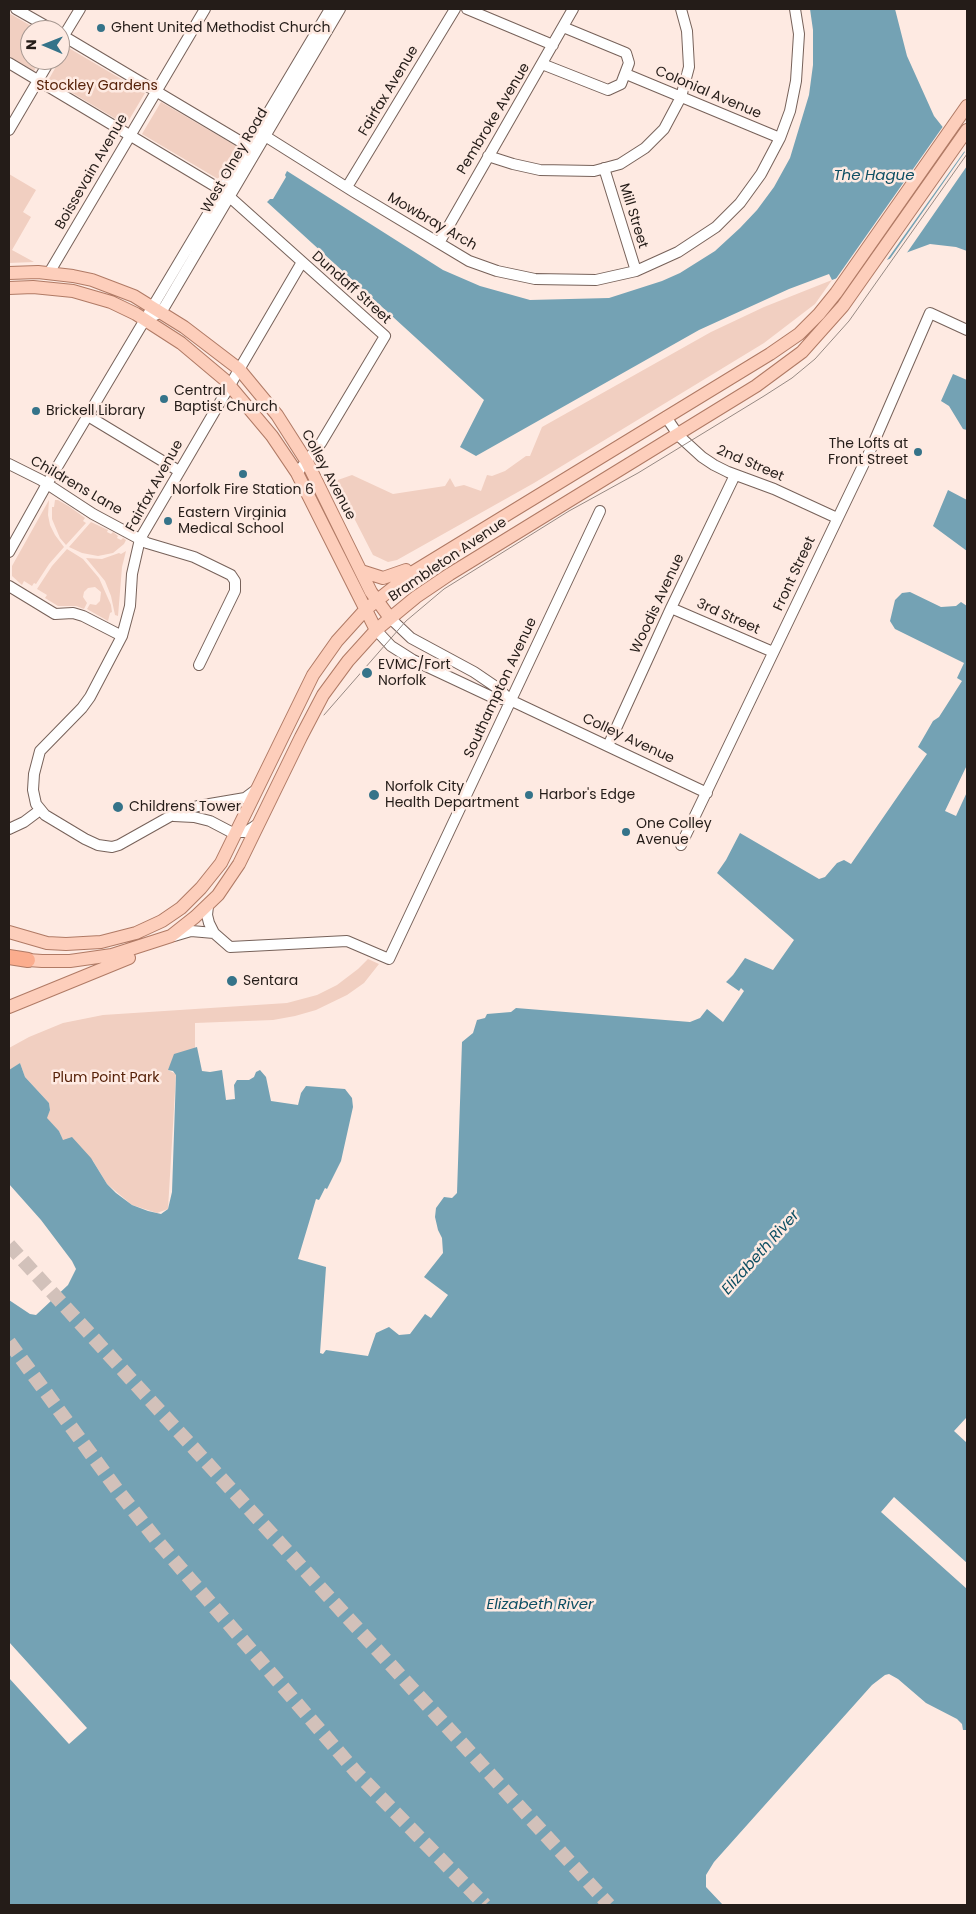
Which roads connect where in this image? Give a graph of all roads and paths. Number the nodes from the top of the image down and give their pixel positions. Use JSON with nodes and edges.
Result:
{"nodes":[{"id":1,"x":16,"y":9,"type":"edge"},
{"id":2,"x":80,"y":9,"type":"edge"},
{"id":3,"x":205,"y":9,"type":"edge"},
{"id":4,"x":330,"y":9,"type":"edge"},
{"id":5,"x":340,"y":9,"type":"edge"},
{"id":6,"x":455,"y":9,"type":"edge"},
{"id":7,"x":468,"y":9,"type":"edge"},
{"id":8,"x":573,"y":9,"type":"edge"},
{"id":9,"x":681,"y":9,"type":"edge"},
{"id":10,"x":795,"y":9,"type":"edge"},
{"id":11,"x":35,"y":20,"type":"edge"},
{"id":12,"x":70,"y":24,"type":"edge"},
{"id":13,"x":563,"y":27,"type":"junction"},
{"id":14,"x":70,"y":43,"type":"edge"},
{"id":15,"x":553,"y":45,"type":"junction"},
{"id":16,"x":9,"y":63,"type":"edge"},
{"id":17,"x":542,"y":64,"type":"junction"},
{"id":18,"x":44,"y":70,"type":"edge"},
{"id":19,"x":626,"y":74,"type":"junction"},
{"id":20,"x":38,"y":81,"type":"junction"},
{"id":21,"x":156,"y":92,"type":"junction"},
{"id":22,"x":681,"y":97,"type":"junction"},
{"id":23,"x":967,"y":106,"type":"edge"},
{"id":24,"x":9,"y":130,"type":"edge"},
{"id":25,"x":967,"y":130,"type":"edge"},
{"id":26,"x":261,"y":134,"type":"junction"},
{"id":27,"x":130,"y":135,"type":"junction"},
{"id":28,"x":780,"y":138,"type":"junction"},
{"id":29,"x":253,"y":148,"type":"junction"},
{"id":30,"x":488,"y":156,"type":"junction"},
{"id":31,"x":604,"y":168,"type":"junction"},
{"id":32,"x":347,"y":187,"type":"junction"},
{"id":33,"x":226,"y":194,"type":"junction"},
{"id":34,"x":439,"y":243,"type":"junction"},
{"id":35,"x":302,"y":262,"type":"junction"},
{"id":36,"x":636,"y":271,"type":"junction"},
{"id":37,"x":9,"y":273,"type":"edge"},
{"id":38,"x":49,"y":273,"type":"junction"},
{"id":39,"x":9,"y":288,"type":"edge"},
{"id":40,"x":157,"y":310,"type":"junction"},
{"id":41,"x":146,"y":321,"type":"junction"},
{"id":42,"x":967,"y":330,"type":"edge"},
{"id":43,"x":239,"y":369,"type":"junction"},
{"id":44,"x":230,"y":385,"type":"junction"},
{"id":45,"x":88,"y":416,"type":"junction"},
{"id":46,"x":666,"y":417,"type":"junction"},
{"id":47,"x":677,"y":434,"type":"junction"},
{"id":48,"x":307,"y":462,"type":"junction"},
{"id":49,"x":9,"y":464,"type":"edge"},
{"id":50,"x":179,"y":471,"type":"junction"},
{"id":51,"x":297,"y":473,"type":"junction"},
{"id":52,"x":735,"y":475,"type":"junction"},
{"id":53,"x":47,"y":484,"type":"junction"},
{"id":54,"x":600,"y":511,"type":"dead end"},
{"id":55,"x":837,"y":518,"type":"junction"},
{"id":56,"x":140,"y":539,"type":"junction"},
{"id":57,"x":447,"y":551,"type":"junction"},
{"id":58,"x":9,"y":552,"type":"edge"},
{"id":59,"x":360,"y":571,"type":"junction"},
{"id":60,"x":9,"y":586,"type":"edge"},
{"id":61,"x":376,"y":600,"type":"junction"},
{"id":62,"x":671,"y":608,"type":"junction"},
{"id":63,"x":365,"y":610,"type":"junction"},
{"id":64,"x":390,"y":618,"type":"junction"},
{"id":65,"x":376,"y":630,"type":"junction"},
{"id":66,"x":122,"y":636,"type":"junction"},
{"id":67,"x":773,"y":652,"type":"junction"},
{"id":68,"x":199,"y":665,"type":"dead end"},
{"id":69,"x":510,"y":700,"type":"junction"},
{"id":70,"x":608,"y":746,"type":"junction"},
{"id":71,"x":257,"y":789,"type":"junction"},
{"id":72,"x":707,"y":793,"type":"junction"},
{"id":73,"x":40,"y":810,"type":"junction"},
{"id":74,"x":170,"y":816,"type":"junction"},
{"id":75,"x":260,"y":822,"type":"junction"},
{"id":76,"x":9,"y":829,"type":"edge"},
{"id":77,"x":237,"y":832,"type":"junction"},
{"id":78,"x":681,"y":845,"type":"dead end"},
{"id":79,"x":208,"y":906,"type":"junction"},
{"id":80,"x":9,"y":932,"type":"edge"},
{"id":81,"x":214,"y":933,"type":"junction"},
{"id":82,"x":171,"y":936,"type":"junction"},
{"id":83,"x":9,"y":952,"type":"edge"},
{"id":84,"x":9,"y":957,"type":"edge"},
{"id":85,"x":28,"y":960,"type":"junction"},
{"id":86,"x":9,"y":1007,"type":"edge"}],
"edges":[{"from":1,"to":11,"type":"street"},
{"from":2,"to":12,"type":"street"},
{"from":3,"to":21,"type":"street","name":"Boissevain Avenue"},
{"from":4,"to":26,"type":"street","name":"West Olney Road"},
{"from":5,"to":26,"type":"street","name":"West Olney Road"},
{"from":6,"to":32,"type":"street","name":"Fairfax Avenue"},
{"from":7,"to":15,"type":"street"},
{"from":8,"to":13,"type":"street","name":"Pembroke Avenue"},
{"from":9,"to":22,"type":"street"},
{"from":10,"to":28,"type":"street","name":"Mowbray Arch"},
{"from":13,"to":15,"type":"street","name":"Pembroke Avenue"},
{"from":13,"to":19,"type":"street"},
{"from":14,"to":21,"type":"street"},
{"from":15,"to":17,"type":"street","name":"Pembroke Avenue"},
{"from":16,"to":20,"type":"street"},
{"from":17,"to":19,"type":"street"},
{"from":17,"to":30,"type":"street","name":"Pembroke Avenue"},
{"from":18,"to":20,"type":"street"},
{"from":19,"to":22,"type":"street","name":"Colonial Avenue"},
{"from":20,"to":24,"type":"street"},
{"from":20,"to":27,"type":"street"},
{"from":21,"to":27,"type":"street","name":"Boissevain Avenue"},
{"from":21,"to":29,"type":"street"},
{"from":22,"to":28,"type":"street","name":"Colonial Avenue"},
{"from":22,"to":31,"type":"street"},
{"from":23,"to":46,"type":"main road","name":"Brambleton Avenue"},
{"from":25,"to":47,"type":"main road","name":"Brambleton Avenue"},
{"from":26,"to":29,"type":"street","name":"West Olney Road"},
{"from":26,"to":32,"type":"street","name":"Mowbray Arch"},
{"from":27,"to":33,"type":"street"},
{"from":27,"to":38,"type":"street","name":"Boissevain Avenue"},
{"from":28,"to":36,"type":"street","name":"Mowbray Arch"},
{"from":29,"to":33,"type":"street","name":"West Olney Road"},
{"from":30,"to":31,"type":"street"},
{"from":30,"to":34,"type":"street","name":"Pembroke Avenue"},
{"from":31,"to":36,"type":"street","name":"Mill Street"},
{"from":32,"to":34,"type":"street","name":"Mowbray Arch"},
{"from":33,"to":35,"type":"street","name":"Dundaff Street"},
{"from":33,"to":40,"type":"street","name":"West Olney Road"},
{"from":34,"to":36,"type":"street","name":"Mowbray Arch"},
{"from":35,"to":43,"type":"street","name":"Fairfax Avenue"},
{"from":35,"to":48,"type":"street","name":"Dundaff Street"},
{"from":37,"to":38,"type":"main road","name":"Colley Avenue"},
{"from":38,"to":40,"type":"main road","name":"Colley Avenue"},
{"from":39,"to":41,"type":"main road","name":"Colley Avenue"},
{"from":40,"to":41,"type":"street","name":"West Olney Road"},
{"from":40,"to":43,"type":"main road","name":"Colley Avenue"},
{"from":41,"to":44,"type":"main road","name":"Colley Avenue"},
{"from":41,"to":45,"type":"street","name":"West Olney Road"},
{"from":42,"to":55,"type":"street","name":"Front Street"},
{"from":43,"to":44,"type":"street","name":"Fairfax Avenue"},
{"from":43,"to":48,"type":"main road","name":"Colley Avenue"},
{"from":44,"to":50,"type":"street","name":"Fairfax Avenue"},
{"from":44,"to":51,"type":"main road","name":"Colley Avenue"},
{"from":45,"to":50,"type":"street"},
{"from":45,"to":53,"type":"street","name":"West Olney Road"},
{"from":46,"to":47,"type":"street","name":"2nd Street"},
{"from":46,"to":57,"type":"main road","name":"Brambleton Avenue"},
{"from":47,"to":52,"type":"street","name":"2nd Street"},
{"from":47,"to":64,"type":"main road","name":"Brambleton Avenue"},
{"from":48,"to":51,"type":"street","name":"Dundaff Street"},
{"from":48,"to":59,"type":"main road","name":"Colley Avenue"},
{"from":49,"to":53,"type":"street","name":"Childrens Lane"},
{"from":50,"to":56,"type":"street","name":"Fairfax Avenue"},
{"from":51,"to":63,"type":"main road","name":"Colley Avenue"},
{"from":52,"to":55,"type":"street","name":"2nd Street"},
{"from":52,"to":62,"type":"street","name":"Woodis Avenue"},
{"from":53,"to":56,"type":"street","name":"Childrens Lane"},
{"from":53,"to":58,"type":"street","name":"West Olney Road"},
{"from":54,"to":69,"type":"street","name":"Southampton Avenue"},
{"from":55,"to":67,"type":"street","name":"Front Street"},
{"from":56,"to":66,"type":"street","name":"Fairfax Avenue"},
{"from":56,"to":68,"type":"street","name":"Childrens Lane"},
{"from":57,"to":59,"type":"main road"},
{"from":57,"to":61,"type":"main road","name":"Brambleton Avenue"},
{"from":59,"to":61,"type":"main road","name":"Colley Avenue"},
{"from":60,"to":66,"type":"street"},
{"from":61,"to":63,"type":"main road","name":"Brambleton Avenue"},
{"from":61,"to":64,"type":"main road","name":"Colley Avenue"},
{"from":62,"to":67,"type":"street","name":"3rd Street"},
{"from":62,"to":70,"type":"street","name":"Woodis Avenue"},
{"from":63,"to":65,"type":"main road","name":"Colley Avenue"},
{"from":63,"to":71,"type":"main road","name":"Brambleton Avenue"},
{"from":64,"to":65,"type":"main road","name":"Brambleton Avenue"},
{"from":64,"to":69,"type":"street","name":"Colley Avenue"},
{"from":65,"to":69,"type":"street","name":"Colley Avenue"},
{"from":65,"to":75,"type":"main road","name":"Brambleton Avenue"},
{"from":66,"to":73,"type":"street","name":"Fairfax Avenue"},
{"from":67,"to":72,"type":"street","name":"Front Street"},
{"from":69,"to":70,"type":"street","name":"Colley Avenue"},
{"from":69,"to":81,"type":"street","name":"Southampton Avenue"},
{"from":70,"to":72,"type":"street","name":"Colley Avenue"},
{"from":71,"to":74,"type":"street"},
{"from":71,"to":77,"type":"main road","name":"Brambleton Avenue"},
{"from":72,"to":78,"type":"street","name":"Front Street"},
{"from":73,"to":74,"type":"street"},
{"from":73,"to":76,"type":"street"},
{"from":74,"to":77,"type":"street"},
{"from":75,"to":77,"type":"street"},
{"from":75,"to":79,"type":"main road","name":"Brambleton Avenue"},
{"from":77,"to":80,"type":"main road","name":"Brambleton Avenue"},
{"from":79,"to":81,"type":"street"},
{"from":79,"to":82,"type":"main road","name":"Brambleton Avenue"},
{"from":81,"to":82,"type":"street"},
{"from":82,"to":85,"type":"main road","name":"Brambleton Avenue"},
{"from":82,"to":86,"type":"main road"},
{"from":83,"to":85,"type":"street","name":"Brambleton Avenue"},
{"from":84,"to":85,"type":"highway"}]}
